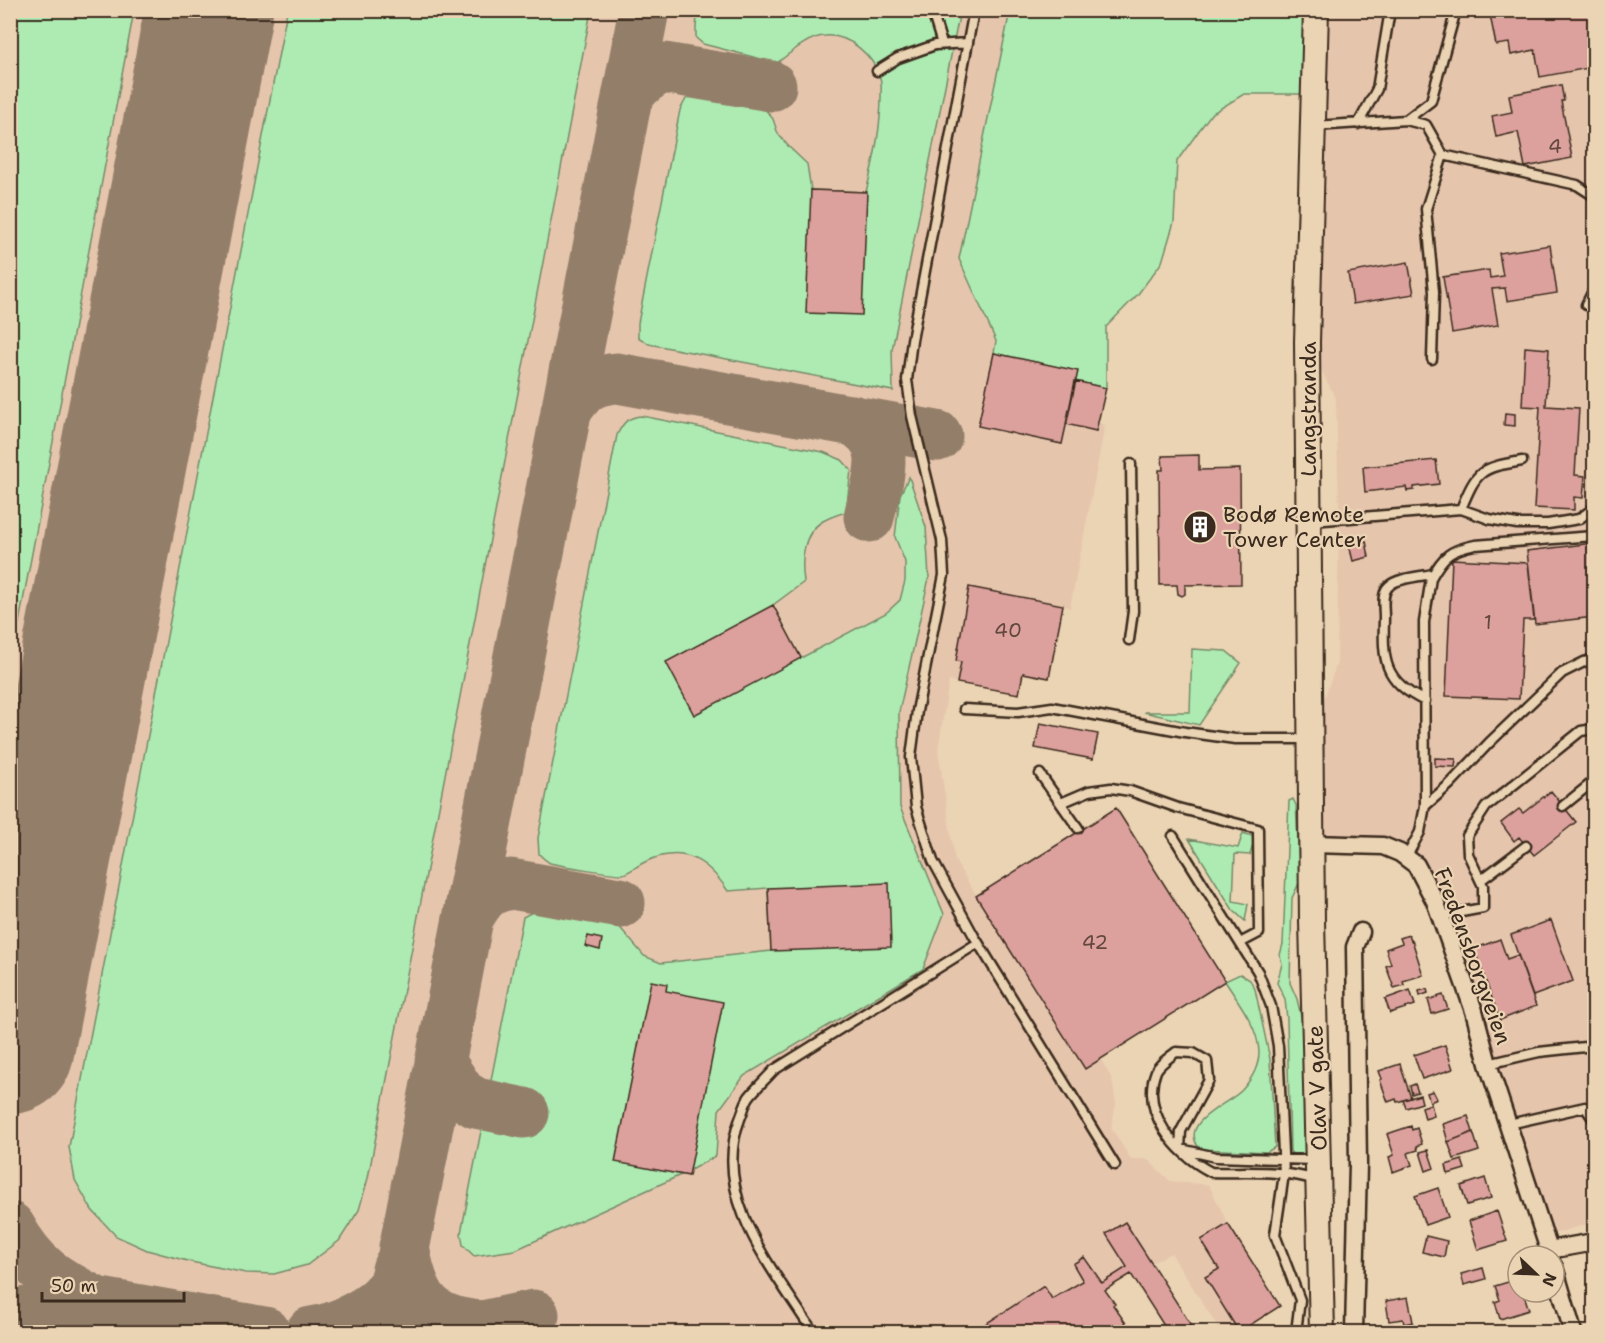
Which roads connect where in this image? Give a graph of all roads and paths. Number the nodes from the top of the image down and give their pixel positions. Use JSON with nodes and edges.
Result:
{"nodes":[{"id":1,"x":974,"y":10,"type":"edge"},
{"id":2,"x":1316,"y":10,"type":"edge"},
{"id":3,"x":1390,"y":10,"type":"edge"},
{"id":4,"x":1456,"y":10,"type":"edge"},
{"id":5,"x":934,"y":18,"type":"dead end"},
{"id":6,"x":968,"y":43,"type":"junction"},
{"id":7,"x":942,"y":44,"type":"junction"},
{"id":8,"x":877,"y":71,"type":"dead end"},
{"id":9,"x":1406,"y":120,"type":"junction"},
{"id":10,"x":1358,"y":124,"type":"junction"},
{"id":11,"x":1312,"y":126,"type":"junction"},
{"id":12,"x":1443,"y":155,"type":"junction"},
{"id":13,"x":1594,"y":196,"type":"edge"},
{"id":14,"x":1594,"y":289,"type":"edge"},
{"id":15,"x":1586,"y":306,"type":"dead end"},
{"id":16,"x":1432,"y":359,"type":"dead end"},
{"id":17,"x":1522,"y":461,"type":"dead end"},
{"id":18,"x":1131,"y":464,"type":"dead end"},
{"id":19,"x":1594,"y":508,"type":"edge"},
{"id":20,"x":1461,"y":509,"type":"junction"},
{"id":21,"x":1308,"y":521,"type":"junction"},
{"id":22,"x":1594,"y":536,"type":"edge"},
{"id":23,"x":1433,"y":573,"type":"junction"},
{"id":24,"x":1129,"y":640,"type":"dead end"},
{"id":25,"x":1594,"y":659,"type":"edge"},
{"id":26,"x":1425,"y":701,"type":"junction"},
{"id":27,"x":964,"y":709,"type":"dead end"},
{"id":28,"x":1594,"y":729,"type":"edge"},
{"id":29,"x":1310,"y":739,"type":"junction"},
{"id":30,"x":1040,"y":774,"type":"dead end"},
{"id":31,"x":1594,"y":781,"type":"edge"},
{"id":32,"x":1061,"y":803,"type":"junction"},
{"id":33,"x":1425,"y":806,"type":"junction"},
{"id":34,"x":1563,"y":806,"type":"dead end"},
{"id":35,"x":1078,"y":828,"type":"dead end"},
{"id":36,"x":1173,"y":836,"type":"dead end"},
{"id":37,"x":1312,"y":844,"type":"junction"},
{"id":38,"x":1526,"y":846,"type":"dead end"},
{"id":39,"x":1407,"y":856,"type":"junction"},
{"id":40,"x":1481,"y":880,"type":"junction"},
{"id":41,"x":1440,"y":916,"type":"junction"},
{"id":42,"x":1360,"y":932,"type":"dead end"},
{"id":43,"x":1240,"y":943,"type":"junction"},
{"id":44,"x":978,"y":944,"type":"junction"},
{"id":45,"x":1594,"y":1046,"type":"edge"},
{"id":46,"x":1488,"y":1064,"type":"junction"},
{"id":47,"x":1594,"y":1120,"type":"edge"},
{"id":48,"x":1509,"y":1124,"type":"junction"},
{"id":49,"x":1180,"y":1149,"type":"junction"},
{"id":50,"x":1283,"y":1159,"type":"junction"},
{"id":51,"x":1115,"y":1165,"type":"dead end"},
{"id":52,"x":1319,"y":1170,"type":"junction"},
{"id":53,"x":1284,"y":1174,"type":"junction"},
{"id":54,"x":1594,"y":1242,"type":"edge"},
{"id":55,"x":1547,"y":1244,"type":"edge"},
{"id":56,"x":1566,"y":1249,"type":"edge"},
{"id":57,"x":1565,"y":1304,"type":"edge"},
{"id":58,"x":813,"y":1332,"type":"edge"},
{"id":59,"x":1296,"y":1332,"type":"edge"},
{"id":60,"x":1322,"y":1332,"type":"edge"},
{"id":61,"x":1354,"y":1332,"type":"edge"},
{"id":62,"x":1573,"y":1332,"type":"edge"}],
"edges":[{"from":1,"to":6,"type":"lane"},
{"from":2,"to":11,"type":"street","name":"Langstranda"},
{"from":3,"to":10,"type":"lane"},
{"from":4,"to":9,"type":"lane"},
{"from":5,"to":7,"type":"lane"},
{"from":6,"to":7,"type":"lane"},
{"from":6,"to":44,"type":"lane"},
{"from":7,"to":8,"type":"lane"},
{"from":9,"to":10,"type":"lane"},
{"from":9,"to":12,"type":"lane"},
{"from":10,"to":11,"type":"lane"},
{"from":11,"to":21,"type":"street","name":"Langstranda"},
{"from":12,"to":13,"type":"lane"},
{"from":12,"to":16,"type":"lane"},
{"from":14,"to":15,"type":"lane"},
{"from":17,"to":20,"type":"lane"},
{"from":18,"to":24,"type":"lane"},
{"from":19,"to":20,"type":"lane"},
{"from":20,"to":21,"type":"lane"},
{"from":21,"to":29,"type":"street","name":"Langstranda"},
{"from":22,"to":23,"type":"lane"},
{"from":23,"to":26,"type":"lane"},
{"from":23,"to":26,"type":"lane"},
{"from":25,"to":33,"type":"lane"},
{"from":26,"to":33,"type":"lane"},
{"from":27,"to":29,"type":"lane"},
{"from":28,"to":40,"type":"lane"},
{"from":29,"to":37,"type":"street","name":"Langstranda"},
{"from":30,"to":32,"type":"lane"},
{"from":31,"to":34,"type":"lane"},
{"from":32,"to":35,"type":"lane"},
{"from":32,"to":43,"type":"lane"},
{"from":33,"to":39,"type":"lane"},
{"from":36,"to":43,"type":"lane"},
{"from":37,"to":39,"type":"street","name":"Fredensborgveien"},
{"from":37,"to":52,"type":"street","name":"Olav V gate"},
{"from":38,"to":40,"type":"lane"},
{"from":39,"to":41,"type":"street","name":"Fredensborgveien"},
{"from":40,"to":41,"type":"lane"},
{"from":41,"to":46,"type":"street","name":"Fredensborgveien"},
{"from":42,"to":61,"type":"street"},
{"from":43,"to":50,"type":"lane"},
{"from":44,"to":51,"type":"lane"},
{"from":44,"to":58,"type":"lane"},
{"from":45,"to":46,"type":"lane","name":"Fredensborgveien"},
{"from":46,"to":48,"type":"street","name":"Fredensborgveien"},
{"from":47,"to":48,"type":"lane"},
{"from":48,"to":55,"type":"street","name":"Fredensborgveien"},
{"from":49,"to":49,"type":"lane"},
{"from":49,"to":50,"type":"lane"},
{"from":49,"to":53,"type":"lane"},
{"from":50,"to":52,"type":"lane"},
{"from":50,"to":53,"type":"lane"},
{"from":52,"to":53,"type":"lane"},
{"from":52,"to":60,"type":"street","name":"Olav V gate"},
{"from":53,"to":59,"type":"lane"},
{"from":54,"to":56,"type":"street"},
{"from":57,"to":62,"type":"street"}]}
